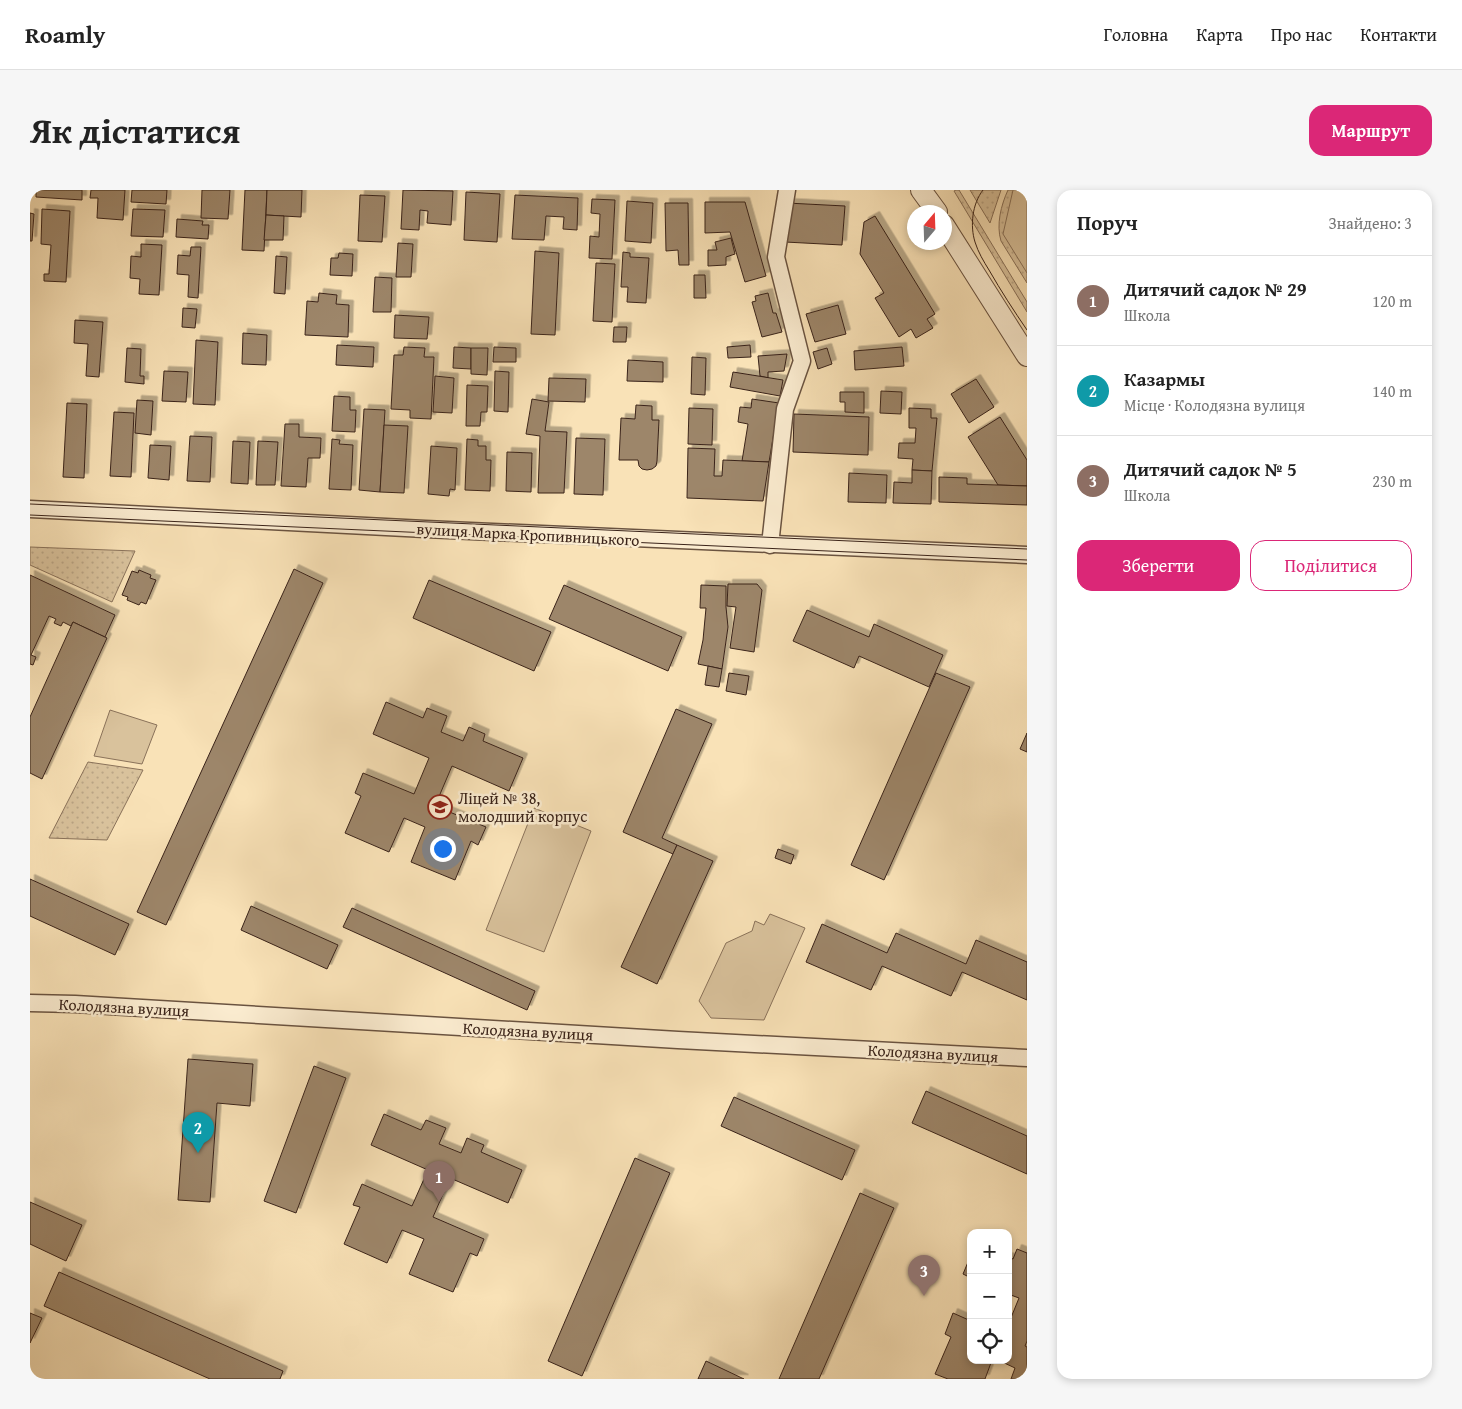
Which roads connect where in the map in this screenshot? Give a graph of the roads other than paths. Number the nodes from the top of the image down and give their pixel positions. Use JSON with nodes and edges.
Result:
{"nodes":[{"id":1,"x":787,"y":190,"type":"edge"},
{"id":2,"x":921,"y":190,"type":"edge"},
{"id":3,"x":932,"y":205,"type":"edge"},
{"id":4,"x":952,"y":238,"type":"edge"},
{"id":5,"x":1027,"y":356,"type":"edge"},
{"id":6,"x":30,"y":509,"type":"edge"},
{"id":7,"x":770,"y":545,"type":"junction"},
{"id":8,"x":1027,"y":555,"type":"edge"},
{"id":9,"x":30,"y":1003,"type":"edge"},
{"id":10,"x":1027,"y":1058,"type":"edge"}],
"edges":[{"from":1,"to":7,"type":"street"},
{"from":2,"to":3,"type":"street"},
{"from":4,"to":5,"type":"street"},
{"from":6,"to":7,"type":"street","name":"вулиця Марка Кропивницького"},
{"from":7,"to":8,"type":"street","name":"вулиця Марка Кропивницького"},
{"from":9,"to":10,"type":"street","name":"Колодязна вулиця"}]}
